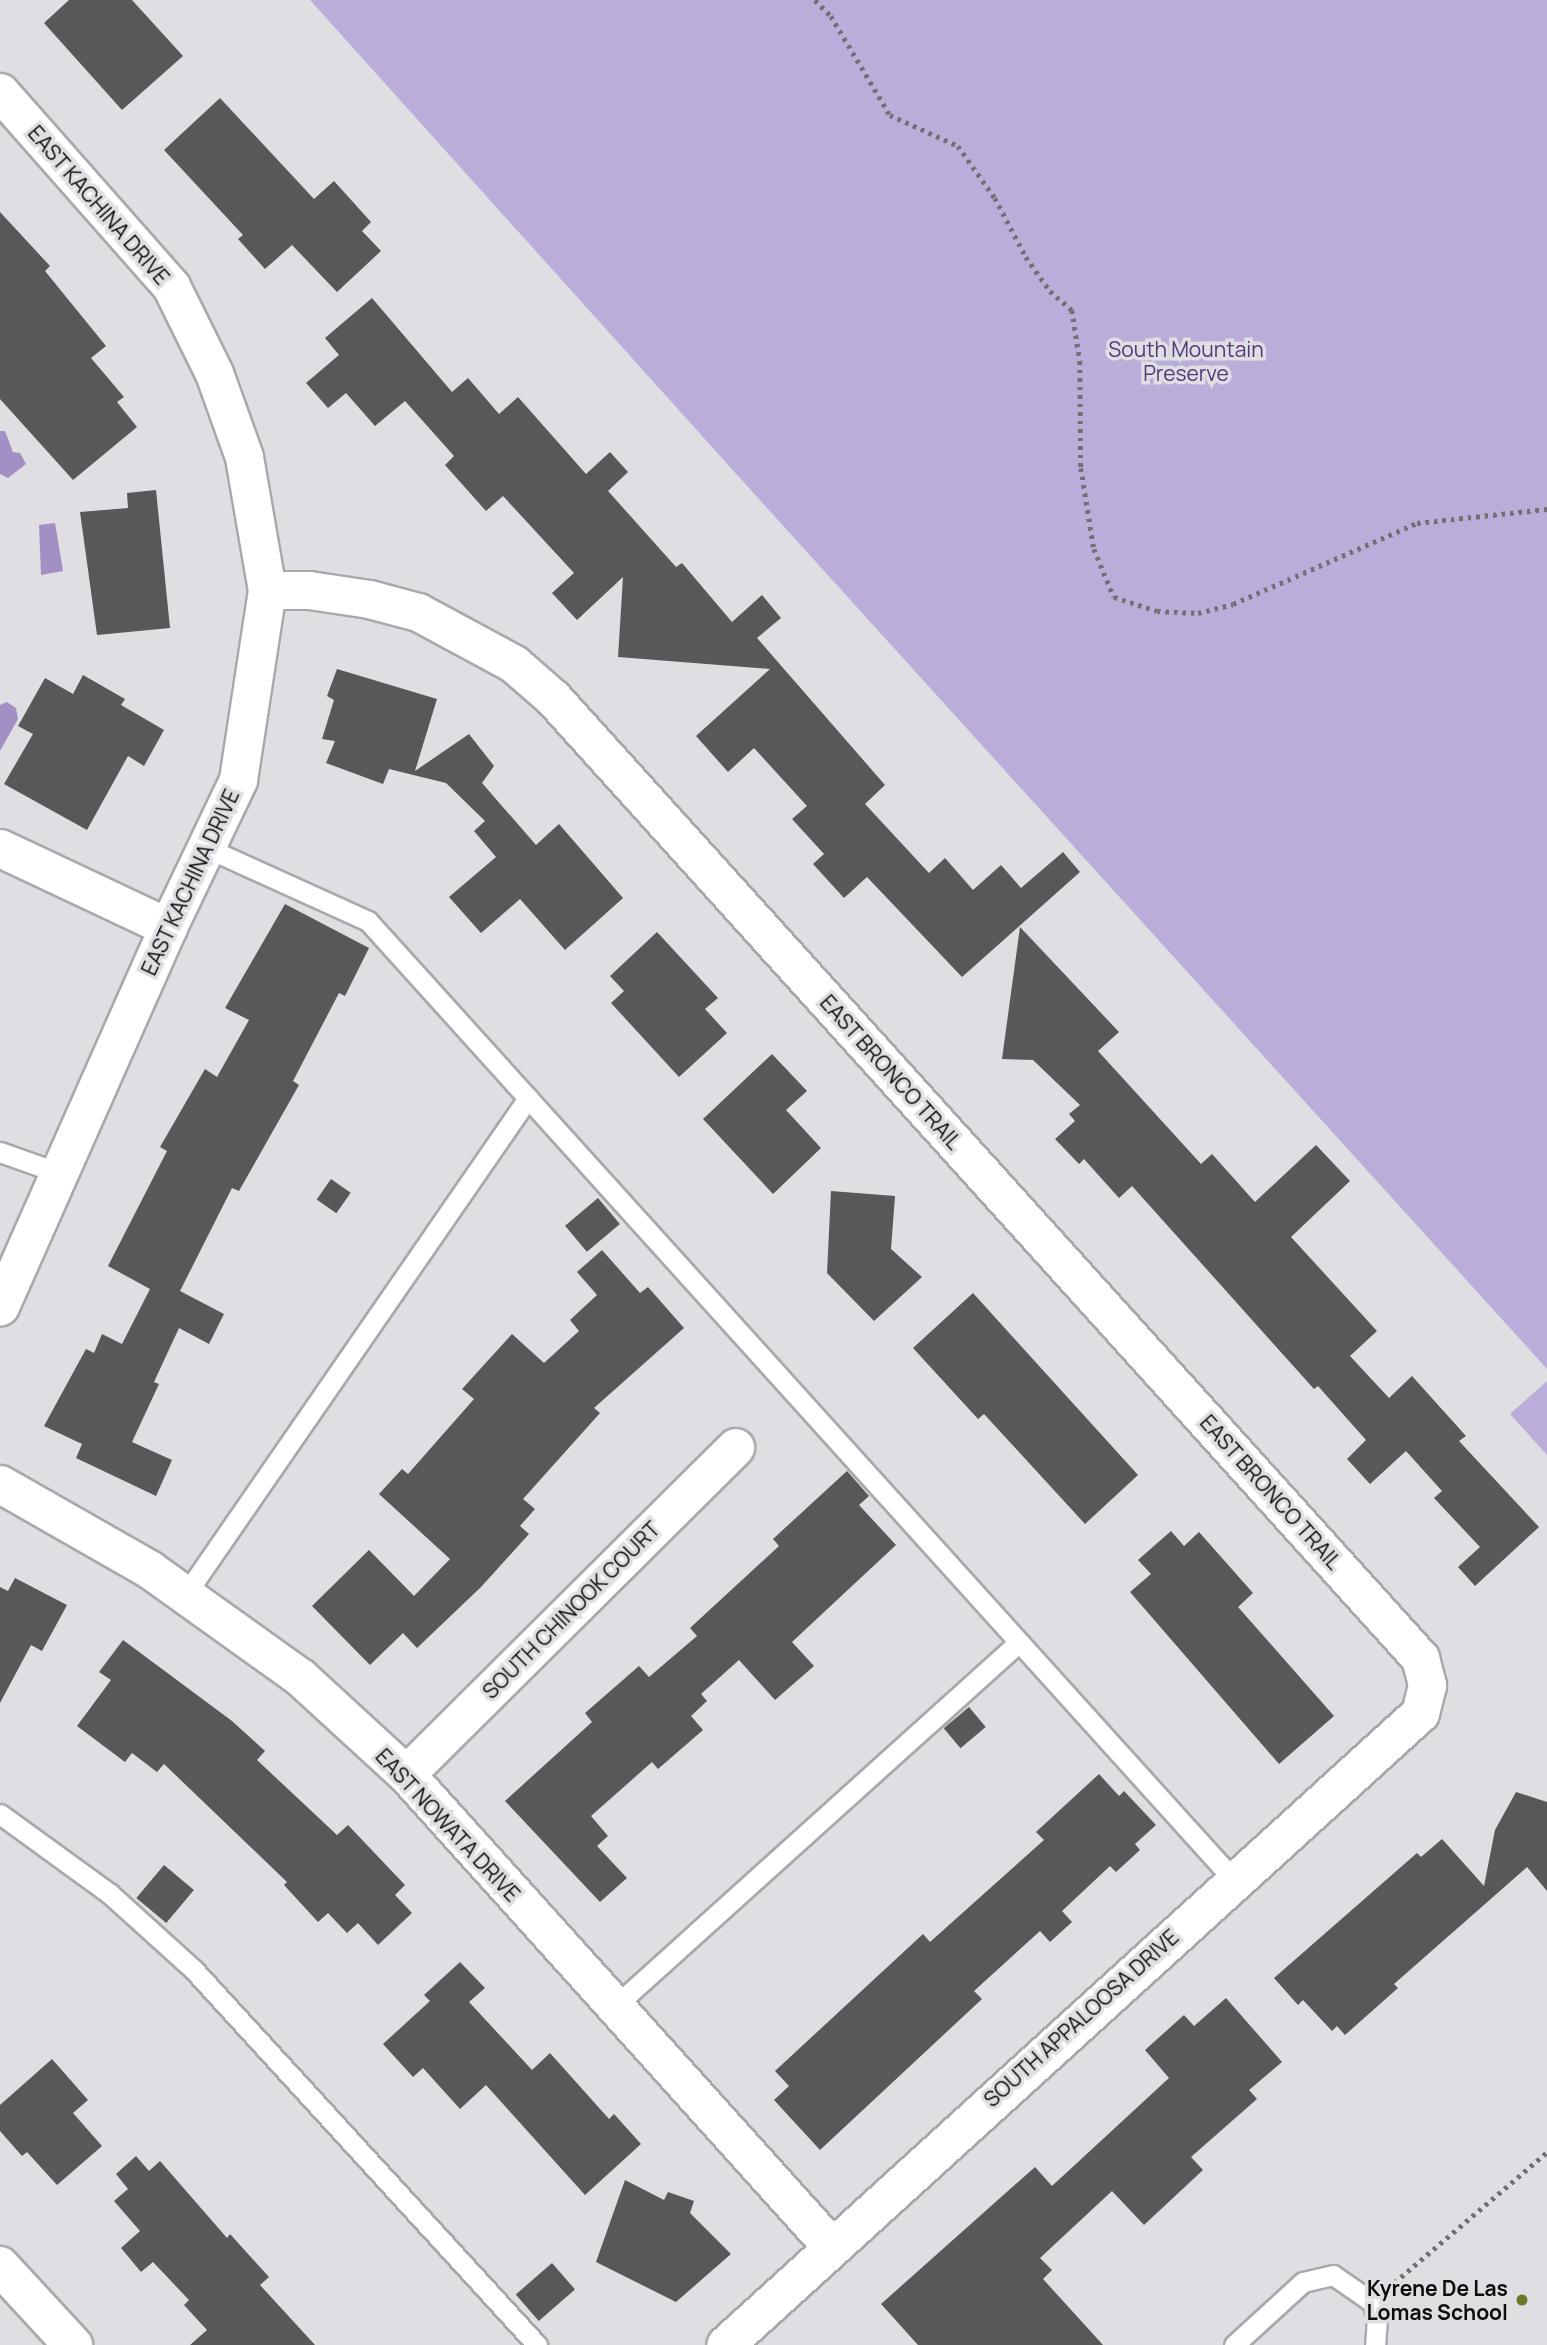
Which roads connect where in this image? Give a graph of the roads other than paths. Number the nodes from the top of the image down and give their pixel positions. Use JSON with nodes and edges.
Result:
{"nodes":[{"id":1,"x":0,"y":92,"type":"edge"},
{"id":2,"x":267,"y":590,"type":"junction"},
{"id":3,"x":205,"y":847,"type":"junction"},
{"id":4,"x":0,"y":848,"type":"edge"},
{"id":5,"x":168,"y":927,"type":"junction"},
{"id":6,"x":527,"y":1098,"type":"junction"},
{"id":7,"x":0,"y":1152,"type":"edge"},
{"id":8,"x":59,"y":1173,"type":"junction"},
{"id":9,"x":0,"y":1307,"type":"edge"},
{"id":10,"x":735,"y":1447,"type":"dead end"},
{"id":11,"x":0,"y":1483,"type":"edge"},
{"id":12,"x":185,"y":1595,"type":"junction"},
{"id":13,"x":1018,"y":1643,"type":"junction"},
{"id":14,"x":1427,"y":1685,"type":"joint"},
{"id":15,"x":406,"y":1774,"type":"junction"},
{"id":16,"x":0,"y":1814,"type":"edge"},
{"id":17,"x":1234,"y":1880,"type":"junction"},
{"id":18,"x":614,"y":2007,"type":"junction"},
{"id":19,"x":830,"y":2245,"type":"junction"},
{"id":20,"x":0,"y":2266,"type":"edge"},
{"id":21,"x":73,"y":2345,"type":"edge"},
{"id":22,"x":537,"y":2345,"type":"edge"},
{"id":23,"x":725,"y":2345,"type":"edge"},
{"id":24,"x":1234,"y":2345,"type":"edge"},
{"id":25,"x":1375,"y":2345,"type":"edge"}],
"edges":[{"from":1,"to":2,"type":"street","name":"EAST KACHINA DRIVE"},
{"from":2,"to":3,"type":"street","name":"EAST KACHINA DRIVE"},
{"from":2,"to":14,"type":"street","name":"EAST BRONCO TRAIL"},
{"from":3,"to":5,"type":"street","name":"EAST KACHINA DRIVE"},
{"from":3,"to":6,"type":"lane"},
{"from":4,"to":5,"type":"street"},
{"from":5,"to":8,"type":"street","name":"EAST KACHINA DRIVE"},
{"from":6,"to":12,"type":"lane"},
{"from":6,"to":13,"type":"lane"},
{"from":7,"to":8,"type":"lane"},
{"from":8,"to":9,"type":"street","name":"EAST KACHINA DRIVE"},
{"from":10,"to":15,"type":"street","name":"SOUTH CHINOOK COURT"},
{"from":11,"to":12,"type":"street","name":"EAST NOWATA DRIVE"},
{"from":12,"to":15,"type":"street","name":"EAST NOWATA DRIVE"},
{"from":13,"to":17,"type":"lane"},
{"from":13,"to":18,"type":"lane"},
{"from":14,"to":17,"type":"street","name":"SOUTH APPALOOSA DRIVE"},
{"from":15,"to":18,"type":"street","name":"EAST NOWATA DRIVE"},
{"from":16,"to":22,"type":"lane"},
{"from":17,"to":19,"type":"street","name":"SOUTH APPALOOSA DRIVE"},
{"from":18,"to":19,"type":"street","name":"EAST NOWATA DRIVE"},
{"from":19,"to":23,"type":"street","name":"SOUTH APPALOOSA DRIVE"},
{"from":20,"to":21,"type":"street"},
{"from":24,"to":25,"type":"lane"}]}
